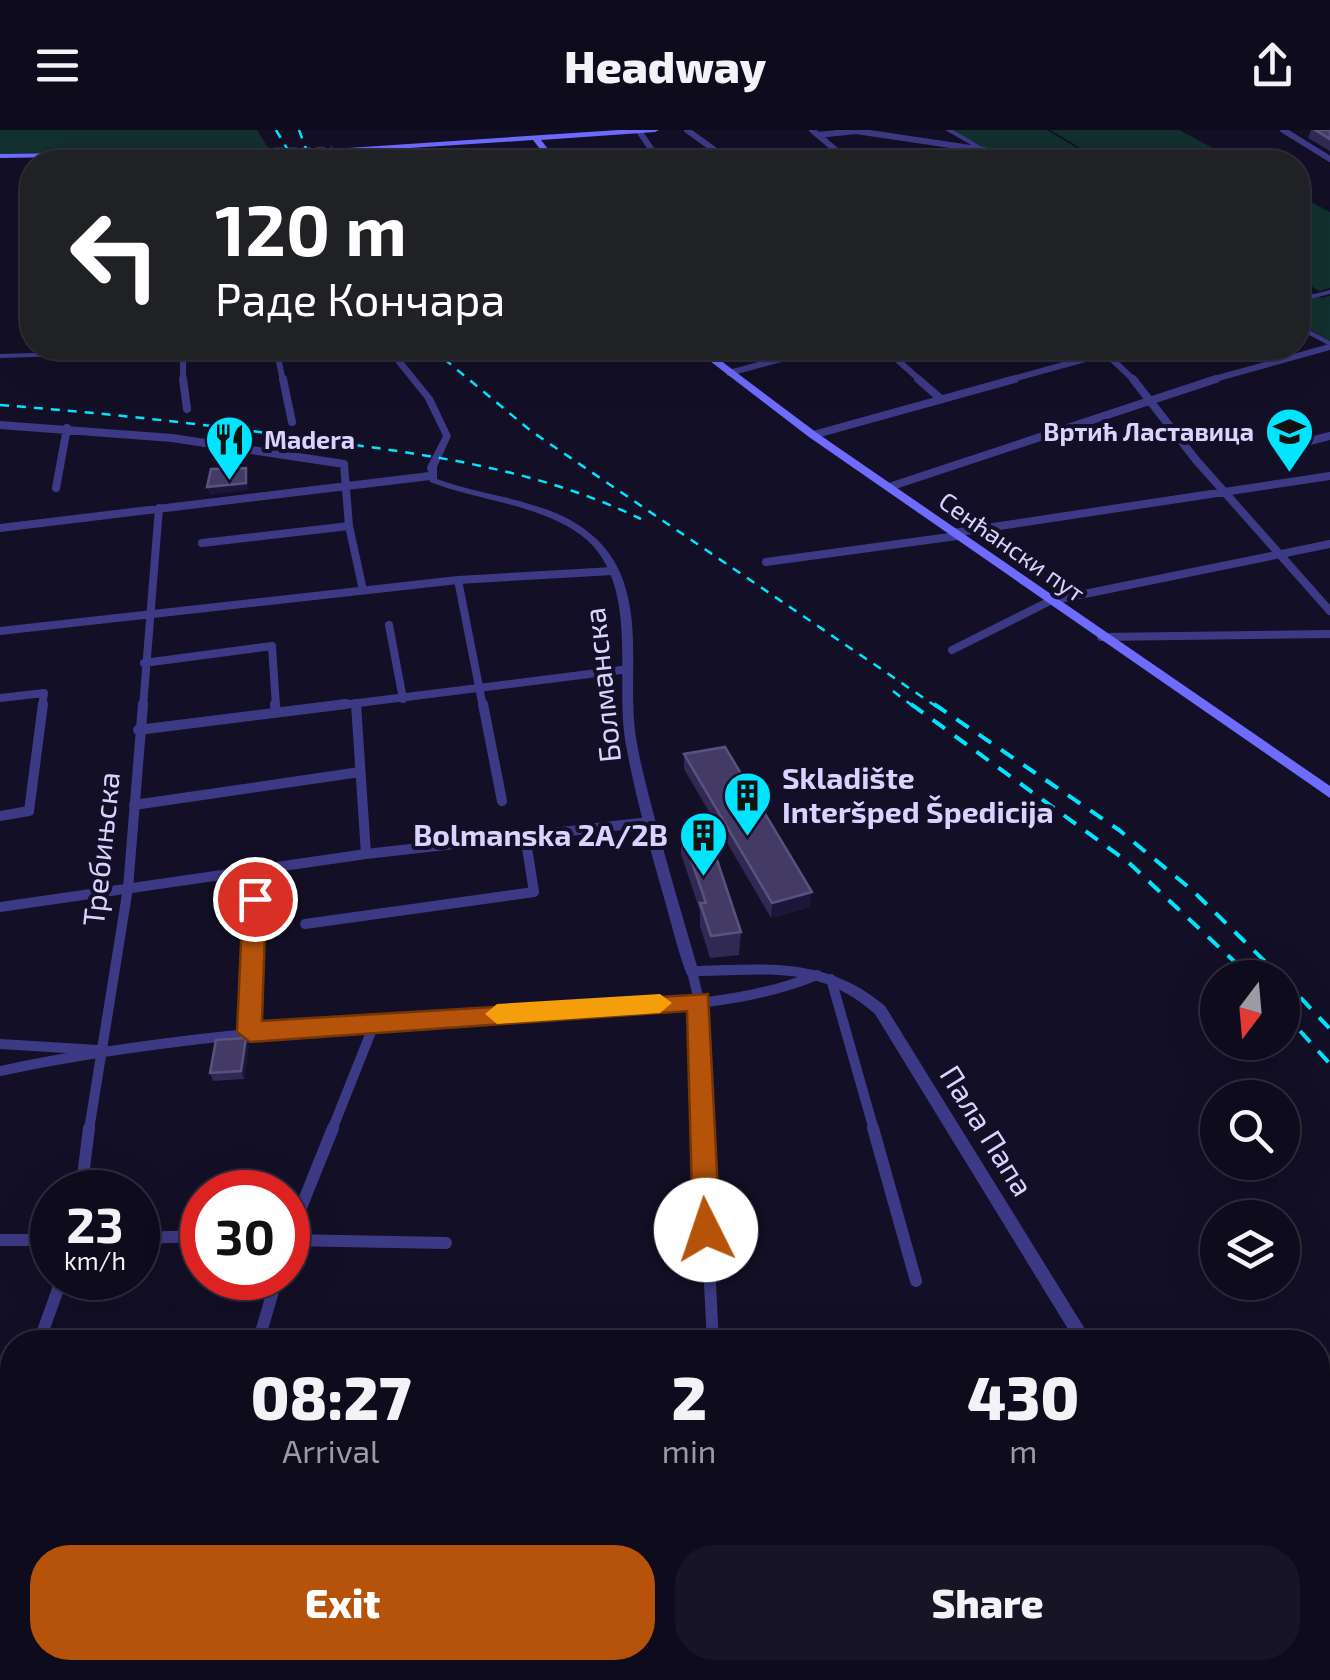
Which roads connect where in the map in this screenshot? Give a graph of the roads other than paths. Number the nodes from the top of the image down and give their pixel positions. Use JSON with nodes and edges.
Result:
{"nodes":[{"id":1,"x":531,"y":130,"type":"edge"},
{"id":2,"x":655,"y":130,"type":"edge"},
{"id":3,"x":687,"y":130,"type":"edge"},
{"id":4,"x":948,"y":130,"type":"edge"},
{"id":5,"x":1283,"y":130,"type":"edge"},
{"id":6,"x":639,"y":131,"type":"edge"},
{"id":7,"x":815,"y":133,"type":"edge"},
{"id":8,"x":537,"y":140,"type":"junction"},
{"id":9,"x":367,"y":150,"type":"edge"},
{"id":10,"x":545,"y":150,"type":"edge"},
{"id":11,"x":714,"y":150,"type":"edge"},
{"id":12,"x":836,"y":150,"type":"edge"},
{"id":13,"x":984,"y":150,"type":"joint"},
{"id":14,"x":1330,"y":160,"type":"edge"},
{"id":15,"x":180,"y":360,"type":"edge"},
{"id":16,"x":279,"y":360,"type":"edge"},
{"id":17,"x":397,"y":360,"type":"edge"},
{"id":18,"x":713,"y":360,"type":"edge"},
{"id":19,"x":777,"y":360,"type":"edge"},
{"id":20,"x":897,"y":360,"type":"edge"},
{"id":21,"x":1071,"y":360,"type":"edge"},
{"id":22,"x":1114,"y":360,"type":"edge"},
{"id":23,"x":1278,"y":360,"type":"edge"},
{"id":24,"x":729,"y":373,"type":"junction"},
{"id":25,"x":1150,"y":397,"type":"junction"},
{"id":26,"x":941,"y":399,"type":"junction"},
{"id":27,"x":187,"y":409,"type":"dead end"},
{"id":28,"x":292,"y":422,"type":"dead end"},
{"id":29,"x":0,"y":425,"type":"edge"},
{"id":30,"x":1282,"y":427,"type":"dead end"},
{"id":31,"x":67,"y":428,"type":"junction"},
{"id":32,"x":814,"y":435,"type":"junction"},
{"id":33,"x":1330,"y":436,"type":"edge"},
{"id":34,"x":430,"y":476,"type":"junction"},
{"id":35,"x":1330,"y":476,"type":"edge"},
{"id":36,"x":349,"y":485,"type":"junction"},
{"id":37,"x":56,"y":488,"type":"dead end"},
{"id":38,"x":889,"y":488,"type":"junction"},
{"id":39,"x":1226,"y":492,"type":"junction"},
{"id":40,"x":158,"y":508,"type":"junction"},
{"id":41,"x":349,"y":526,"type":"junction"},
{"id":42,"x":0,"y":528,"type":"edge"},
{"id":43,"x":955,"y":534,"type":"junction"},
{"id":44,"x":202,"y":542,"type":"dead end"},
{"id":45,"x":1330,"y":544,"type":"edge"},
{"id":46,"x":1284,"y":552,"type":"junction"},
{"id":47,"x":766,"y":562,"type":"dead end"},
{"id":48,"x":613,"y":571,"type":"junction"},
{"id":49,"x":458,"y":580,"type":"junction"},
{"id":50,"x":364,"y":590,"type":"junction"},
{"id":51,"x":1050,"y":601,"type":"junction"},
{"id":52,"x":1330,"y":611,"type":"edge"},
{"id":53,"x":149,"y":616,"type":"junction"},
{"id":54,"x":389,"y":624,"type":"dead end"},
{"id":55,"x":0,"y":631,"type":"edge"},
{"id":56,"x":1330,"y":634,"type":"edge"},
{"id":57,"x":1101,"y":638,"type":"junction"},
{"id":58,"x":952,"y":650,"type":"dead end"},
{"id":59,"x":144,"y":663,"type":"junction"},
{"id":60,"x":629,"y":669,"type":"junction"},
{"id":61,"x":482,"y":688,"type":"junction"},
{"id":62,"x":0,"y":698,"type":"edge"},
{"id":63,"x":403,"y":698,"type":"junction"},
{"id":64,"x":356,"y":704,"type":"junction"},
{"id":65,"x":276,"y":713,"type":"junction"},
{"id":66,"x":138,"y":730,"type":"junction"},
{"id":67,"x":360,"y":772,"type":"junction"},
{"id":68,"x":1330,"y":795,"type":"edge"},
{"id":69,"x":502,"y":801,"type":"dead end"},
{"id":70,"x":134,"y":804,"type":"junction"},
{"id":71,"x":0,"y":816,"type":"edge"},
{"id":72,"x":648,"y":822,"type":"junction"},
{"id":73,"x":525,"y":835,"type":"junction"},
{"id":74,"x":366,"y":854,"type":"junction"},
{"id":75,"x":256,"y":870,"type":"junction"},
{"id":76,"x":128,"y":888,"type":"junction"},
{"id":77,"x":0,"y":907,"type":"edge"},
{"id":78,"x":304,"y":924,"type":"dead end"},
{"id":79,"x":692,"y":971,"type":"junction"},
{"id":80,"x":824,"y":977,"type":"junction"},
{"id":81,"x":699,"y":1001,"type":"junction"},
{"id":82,"x":375,"y":1022,"type":"junction"},
{"id":83,"x":250,"y":1032,"type":"junction"},
{"id":84,"x":0,"y":1044,"type":"edge"},
{"id":85,"x":99,"y":1050,"type":"junction"},
{"id":86,"x":0,"y":1071,"type":"edge"},
{"id":87,"x":84,"y":1170,"type":"edge"},
{"id":88,"x":310,"y":1185,"type":"edge"},
{"id":89,"x":0,"y":1240,"type":"edge"},
{"id":90,"x":30,"y":1240,"type":"edge"},
{"id":91,"x":310,"y":1240,"type":"edge"},
{"id":92,"x":446,"y":1243,"type":"dead end"},
{"id":93,"x":916,"y":1281,"type":"dead end"},
{"id":94,"x":54,"y":1300,"type":"edge"},
{"id":95,"x":270,"y":1300,"type":"edge"},
{"id":96,"x":43,"y":1330,"type":"edge"},
{"id":97,"x":262,"y":1330,"type":"edge"},
{"id":98,"x":712,"y":1330,"type":"edge"},
{"id":99,"x":1078,"y":1330,"type":"edge"}],
"edges":[{"from":1,"to":8,"type":"street"},
{"from":2,"to":6,"type":"main road"},
{"from":3,"to":11,"type":"street"},
{"from":4,"to":13,"type":"street"},
{"from":5,"to":14,"type":"street"},
{"from":6,"to":8,"type":"main road"},
{"from":7,"to":12,"type":"street"},
{"from":7,"to":13,"type":"street"},
{"from":8,"to":9,"type":"main road"},
{"from":8,"to":10,"type":"main road"},
{"from":15,"to":27,"type":"street"},
{"from":16,"to":28,"type":"street"},
{"from":17,"to":34,"type":"street"},
{"from":18,"to":24,"type":"main road","name":"Сенћански пут"},
{"from":19,"to":24,"type":"street"},
{"from":20,"to":26,"type":"street"},
{"from":21,"to":26,"type":"street"},
{"from":22,"to":25,"type":"street"},
{"from":23,"to":25,"type":"street"},
{"from":24,"to":32,"type":"main road","name":"Сенћански пут"},
{"from":25,"to":38,"type":"street"},
{"from":25,"to":39,"type":"street"},
{"from":26,"to":32,"type":"street"},
{"from":29,"to":31,"type":"street"},
{"from":30,"to":33,"type":"street"},
{"from":31,"to":36,"type":"street"},
{"from":31,"to":37,"type":"street"},
{"from":32,"to":38,"type":"main road","name":"Сенћански пут"},
{"from":34,"to":36,"type":"street"},
{"from":34,"to":48,"type":"street","name":"Болманска"},
{"from":35,"to":39,"type":"street"},
{"from":36,"to":40,"type":"street"},
{"from":36,"to":41,"type":"street"},
{"from":38,"to":43,"type":"main road","name":"Сенћански пут"},
{"from":39,"to":43,"type":"street"},
{"from":39,"to":46,"type":"street"},
{"from":40,"to":42,"type":"street"},
{"from":40,"to":53,"type":"street","name":"Требињска"},
{"from":41,"to":44,"type":"street"},
{"from":41,"to":50,"type":"street"},
{"from":43,"to":47,"type":"street"},
{"from":43,"to":51,"type":"main road","name":"Сенћански пут"},
{"from":45,"to":46,"type":"street"},
{"from":46,"to":51,"type":"street"},
{"from":46,"to":52,"type":"street"},
{"from":48,"to":49,"type":"street"},
{"from":48,"to":60,"type":"street","name":"Болманска"},
{"from":49,"to":50,"type":"street"},
{"from":49,"to":61,"type":"street"},
{"from":50,"to":53,"type":"street"},
{"from":51,"to":57,"type":"main road","name":"Сенћански пут"},
{"from":51,"to":58,"type":"street"},
{"from":53,"to":55,"type":"street"},
{"from":53,"to":59,"type":"street","name":"Требињска"},
{"from":54,"to":63,"type":"street"},
{"from":56,"to":57,"type":"street"},
{"from":57,"to":68,"type":"main road","name":"Сенћански пут"},
{"from":59,"to":65,"type":"street"},
{"from":59,"to":66,"type":"street","name":"Требињска"},
{"from":60,"to":61,"type":"street"},
{"from":60,"to":72,"type":"street","name":"Болманска"},
{"from":61,"to":63,"type":"street"},
{"from":61,"to":69,"type":"street"},
{"from":62,"to":71,"type":"street"},
{"from":63,"to":64,"type":"street"},
{"from":64,"to":65,"type":"street"},
{"from":64,"to":67,"type":"street"},
{"from":65,"to":66,"type":"street"},
{"from":66,"to":70,"type":"street","name":"Требињска"},
{"from":67,"to":70,"type":"street"},
{"from":67,"to":74,"type":"street"},
{"from":70,"to":76,"type":"street","name":"Требињска"},
{"from":72,"to":73,"type":"street"},
{"from":72,"to":79,"type":"street","name":"Болманска"},
{"from":73,"to":74,"type":"street"},
{"from":73,"to":78,"type":"street"},
{"from":74,"to":75,"type":"street"},
{"from":75,"to":76,"type":"street"},
{"from":75,"to":83,"type":"street"},
{"from":76,"to":77,"type":"street"},
{"from":76,"to":85,"type":"street","name":"Требињска"},
{"from":79,"to":80,"type":"street"},
{"from":79,"to":81,"type":"street","name":"Болманска"},
{"from":80,"to":81,"type":"street"},
{"from":80,"to":93,"type":"street"},
{"from":80,"to":99,"type":"street","name":"Пала Папа"},
{"from":81,"to":82,"type":"street"},
{"from":81,"to":98,"type":"street","name":"Болманска"},
{"from":82,"to":83,"type":"street"},
{"from":82,"to":88,"type":"street"},
{"from":83,"to":85,"type":"street"},
{"from":84,"to":85,"type":"street"},
{"from":85,"to":86,"type":"street"},
{"from":85,"to":87,"type":"street","name":"Требињска"},
{"from":89,"to":90,"type":"street"},
{"from":91,"to":92,"type":"street"},
{"from":94,"to":96,"type":"street"},
{"from":95,"to":97,"type":"street"}]}
